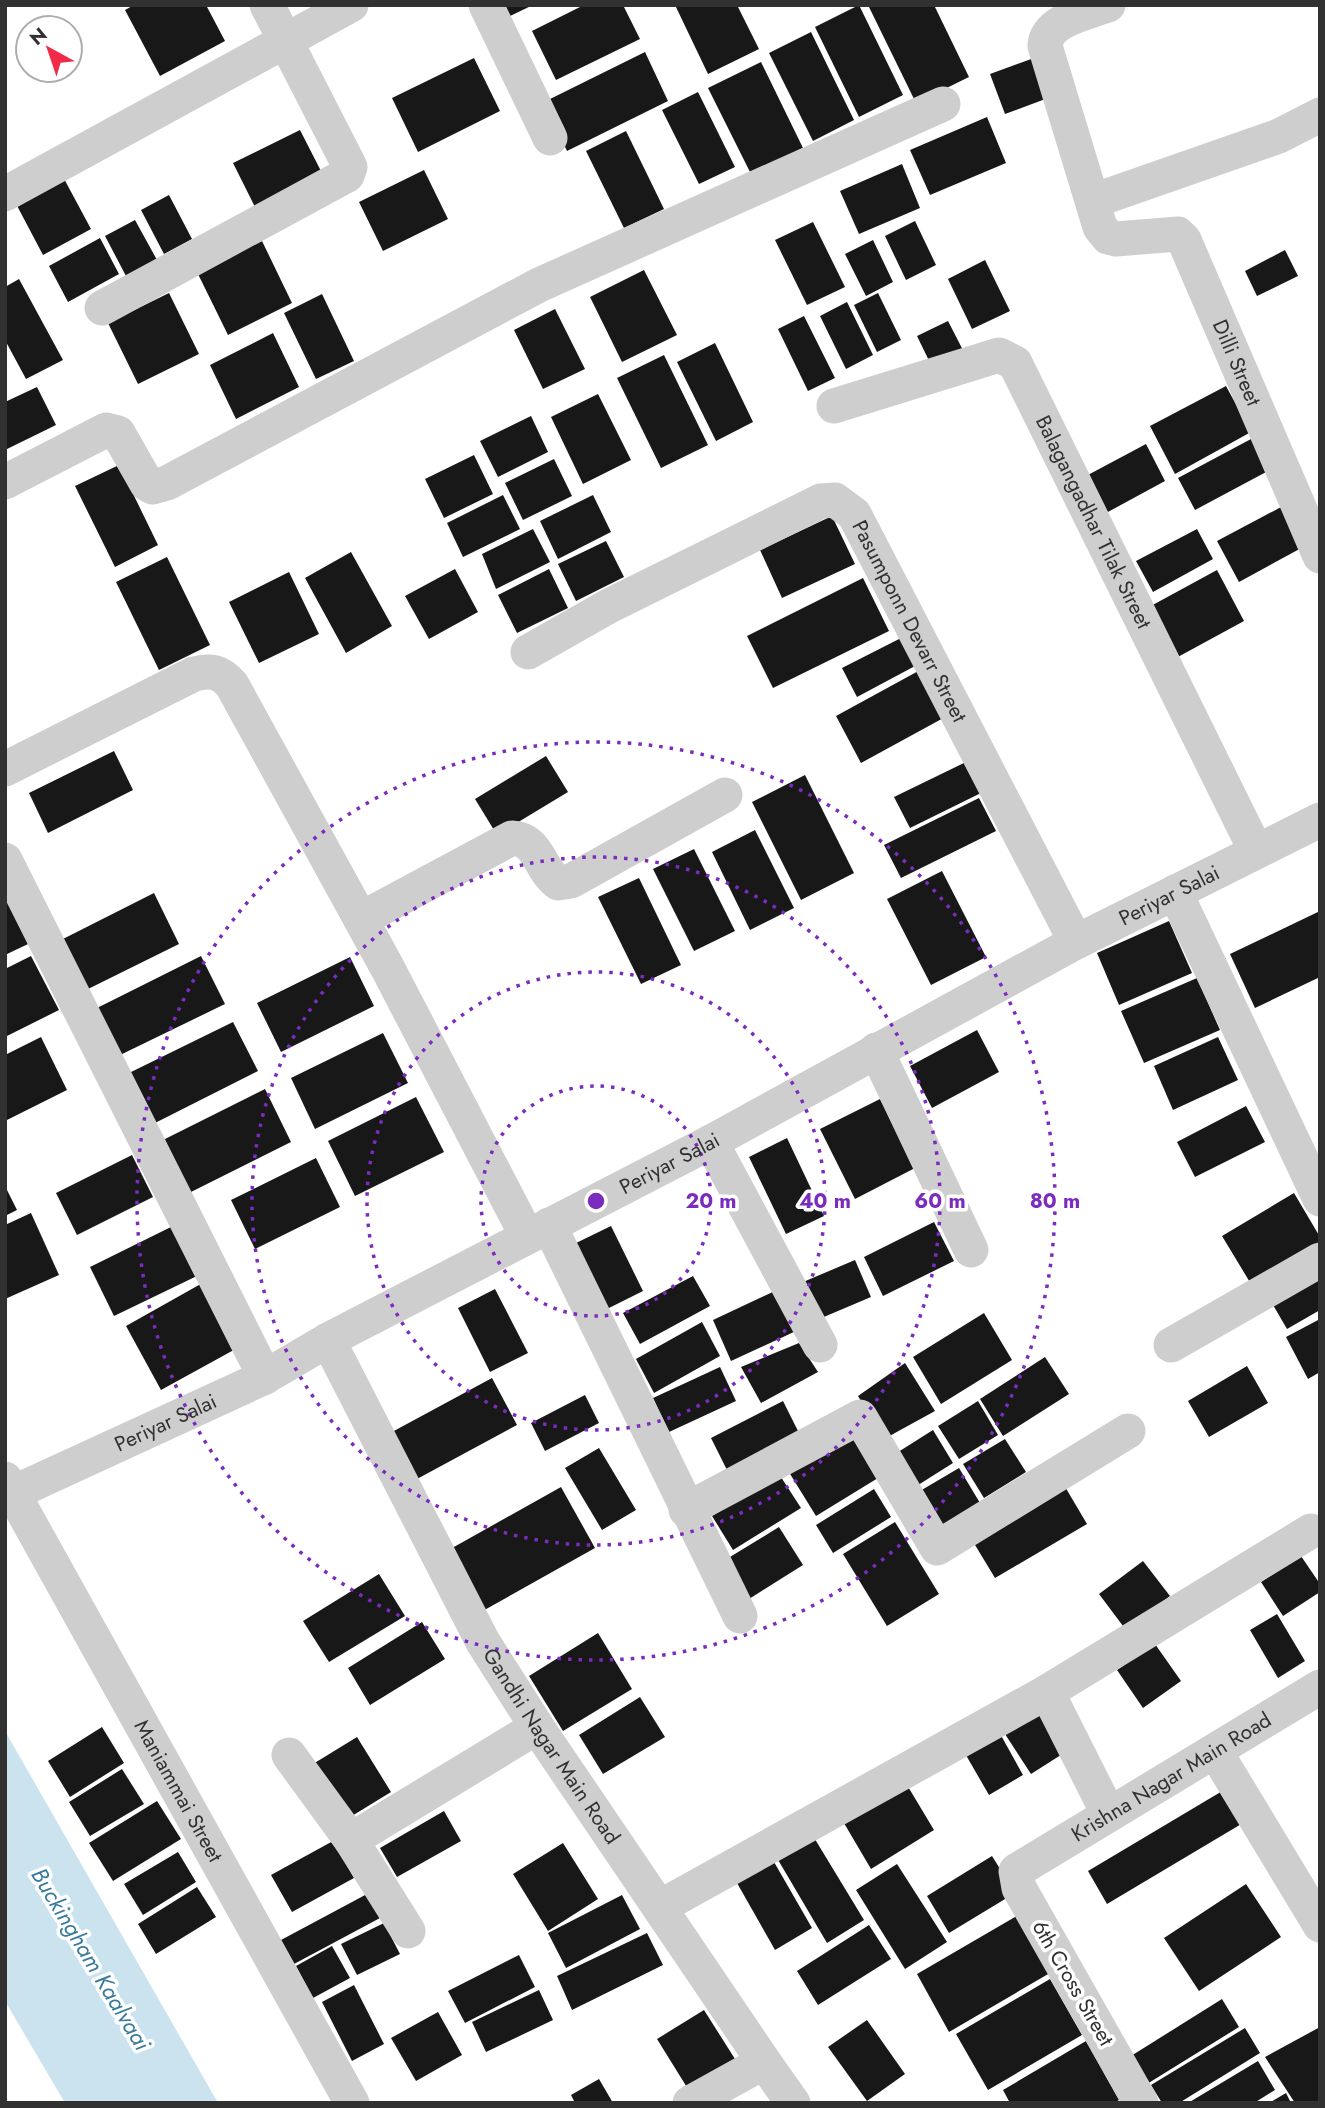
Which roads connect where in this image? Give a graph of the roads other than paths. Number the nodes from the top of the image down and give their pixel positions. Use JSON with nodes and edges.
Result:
{"nodes":[{"id":1,"x":267,"y":5,"type":"edge"},
{"id":2,"x":351,"y":5,"type":"edge"},
{"id":3,"x":486,"y":5,"type":"edge"},
{"id":4,"x":1108,"y":5,"type":"edge"},
{"id":5,"x":283,"y":42,"type":"junction"},
{"id":6,"x":943,"y":104,"type":"dead end"},
{"id":7,"x":1320,"y":115,"type":"edge"},
{"id":8,"x":550,"y":138,"type":"dead end"},
{"id":9,"x":5,"y":194,"type":"edge"},
{"id":10,"x":1093,"y":201,"type":"junction"},
{"id":11,"x":102,"y":308,"type":"dead end"},
{"id":12,"x":834,"y":407,"type":"dead end"},
{"id":13,"x":5,"y":482,"type":"edge"},
{"id":14,"x":1320,"y":556,"type":"edge"},
{"id":15,"x":528,"y":652,"type":"dead end"},
{"id":16,"x":5,"y":769,"type":"edge"},
{"id":17,"x":725,"y":795,"type":"dead end"},
{"id":18,"x":1320,"y":820,"type":"edge"},
{"id":19,"x":1256,"y":852,"type":"junction"},
{"id":20,"x":5,"y":859,"type":"edge"},
{"id":21,"x":1175,"y":892,"type":"junction"},
{"id":22,"x":361,"y":919,"type":"junction"},
{"id":23,"x":1076,"y":942,"type":"junction"},
{"id":24,"x":876,"y":1050,"type":"junction"},
{"id":25,"x":711,"y":1142,"type":"junction"},
{"id":26,"x":1320,"y":1199,"type":"edge"},
{"id":27,"x":538,"y":1230,"type":"junction"},
{"id":28,"x":971,"y":1250,"type":"dead end"},
{"id":29,"x":1320,"y":1260,"type":"edge"},
{"id":30,"x":328,"y":1340,"type":"junction"},
{"id":31,"x":820,"y":1345,"type":"dead end"},
{"id":32,"x":1171,"y":1345,"type":"dead end"},
{"id":33,"x":265,"y":1377,"type":"junction"},
{"id":34,"x":1128,"y":1431,"type":"dead end"},
{"id":35,"x":9,"y":1486,"type":"edge"},
{"id":36,"x":686,"y":1510,"type":"junction"},
{"id":37,"x":1311,"y":1531,"type":"dead end"},
{"id":38,"x":740,"y":1616,"type":"dead end"},
{"id":39,"x":1320,"y":1687,"type":"edge"},
{"id":40,"x":1047,"y":1692,"type":"junction"},
{"id":41,"x":537,"y":1727,"type":"junction"},
{"id":42,"x":1215,"y":1751,"type":"junction"},
{"id":43,"x":289,"y":1755,"type":"dead end"},
{"id":44,"x":1108,"y":1813,"type":"junction"},
{"id":45,"x":351,"y":1839,"type":"junction"},
{"id":46,"x":1024,"y":1864,"type":"joint"},
{"id":47,"x":660,"y":1907,"type":"junction"},
{"id":48,"x":1320,"y":1925,"type":"edge"},
{"id":49,"x":408,"y":1931,"type":"dead end"},
{"id":50,"x":764,"y":2062,"type":"junction"},
{"id":51,"x":352,"y":2103,"type":"edge"},
{"id":52,"x":690,"y":2103,"type":"edge"},
{"id":53,"x":793,"y":2103,"type":"edge"},
{"id":54,"x":1142,"y":2103,"type":"edge"}],
"edges":[{"from":1,"to":5,"type":"street"},
{"from":2,"to":5,"type":"street"},
{"from":3,"to":8,"type":"street"},
{"from":4,"to":10,"type":"street"},
{"from":5,"to":9,"type":"street"},
{"from":5,"to":11,"type":"street"},
{"from":6,"to":13,"type":"street"},
{"from":7,"to":10,"type":"street"},
{"from":10,"to":14,"type":"street","name":"Dilli Street"},
{"from":12,"to":19,"type":"street","name":"Balagangadhar Tilak Street"},
{"from":15,"to":23,"type":"street","name":"Pasumponn Devarr Street"},
{"from":16,"to":22,"type":"street"},
{"from":17,"to":22,"type":"street"},
{"from":18,"to":19,"type":"street","name":"Periyar Salai"},
{"from":19,"to":21,"type":"street","name":"Periyar Salai"},
{"from":20,"to":33,"type":"street"},
{"from":21,"to":23,"type":"street","name":"Periyar Salai"},
{"from":21,"to":26,"type":"street"},
{"from":22,"to":27,"type":"street"},
{"from":23,"to":24,"type":"street","name":"Periyar Salai"},
{"from":24,"to":25,"type":"street","name":"Periyar Salai"},
{"from":24,"to":28,"type":"street"},
{"from":25,"to":27,"type":"street","name":"Periyar Salai"},
{"from":25,"to":31,"type":"street"},
{"from":27,"to":30,"type":"street","name":"Periyar Salai"},
{"from":27,"to":36,"type":"street"},
{"from":29,"to":32,"type":"street"},
{"from":30,"to":33,"type":"street","name":"Periyar Salai"},
{"from":30,"to":41,"type":"street","name":"Gandhi Nagar Main Road"},
{"from":33,"to":35,"type":"street","name":"Periyar Salai"},
{"from":34,"to":36,"type":"street"},
{"from":35,"to":51,"type":"street","name":"Maniammai Street"},
{"from":36,"to":38,"type":"street"},
{"from":37,"to":40,"type":"street"},
{"from":39,"to":42,"type":"street","name":"Krishna Nagar Main Road"},
{"from":40,"to":44,"type":"street"},
{"from":40,"to":47,"type":"street"},
{"from":41,"to":45,"type":"street"},
{"from":41,"to":47,"type":"street","name":"Gandhi Nagar Main Road"},
{"from":42,"to":44,"type":"street","name":"Krishna Nagar Main Road"},
{"from":42,"to":48,"type":"street"},
{"from":43,"to":45,"type":"street"},
{"from":44,"to":46,"type":"street","name":"Krishna Nagar Main Road"},
{"from":45,"to":49,"type":"street"},
{"from":46,"to":54,"type":"street","name":"6th Cross Street"},
{"from":47,"to":50,"type":"street","name":"Gandhi Nagar Main Road"},
{"from":50,"to":52,"type":"street"},
{"from":50,"to":53,"type":"street","name":"Gandhi Nagar Main Road"}]}
